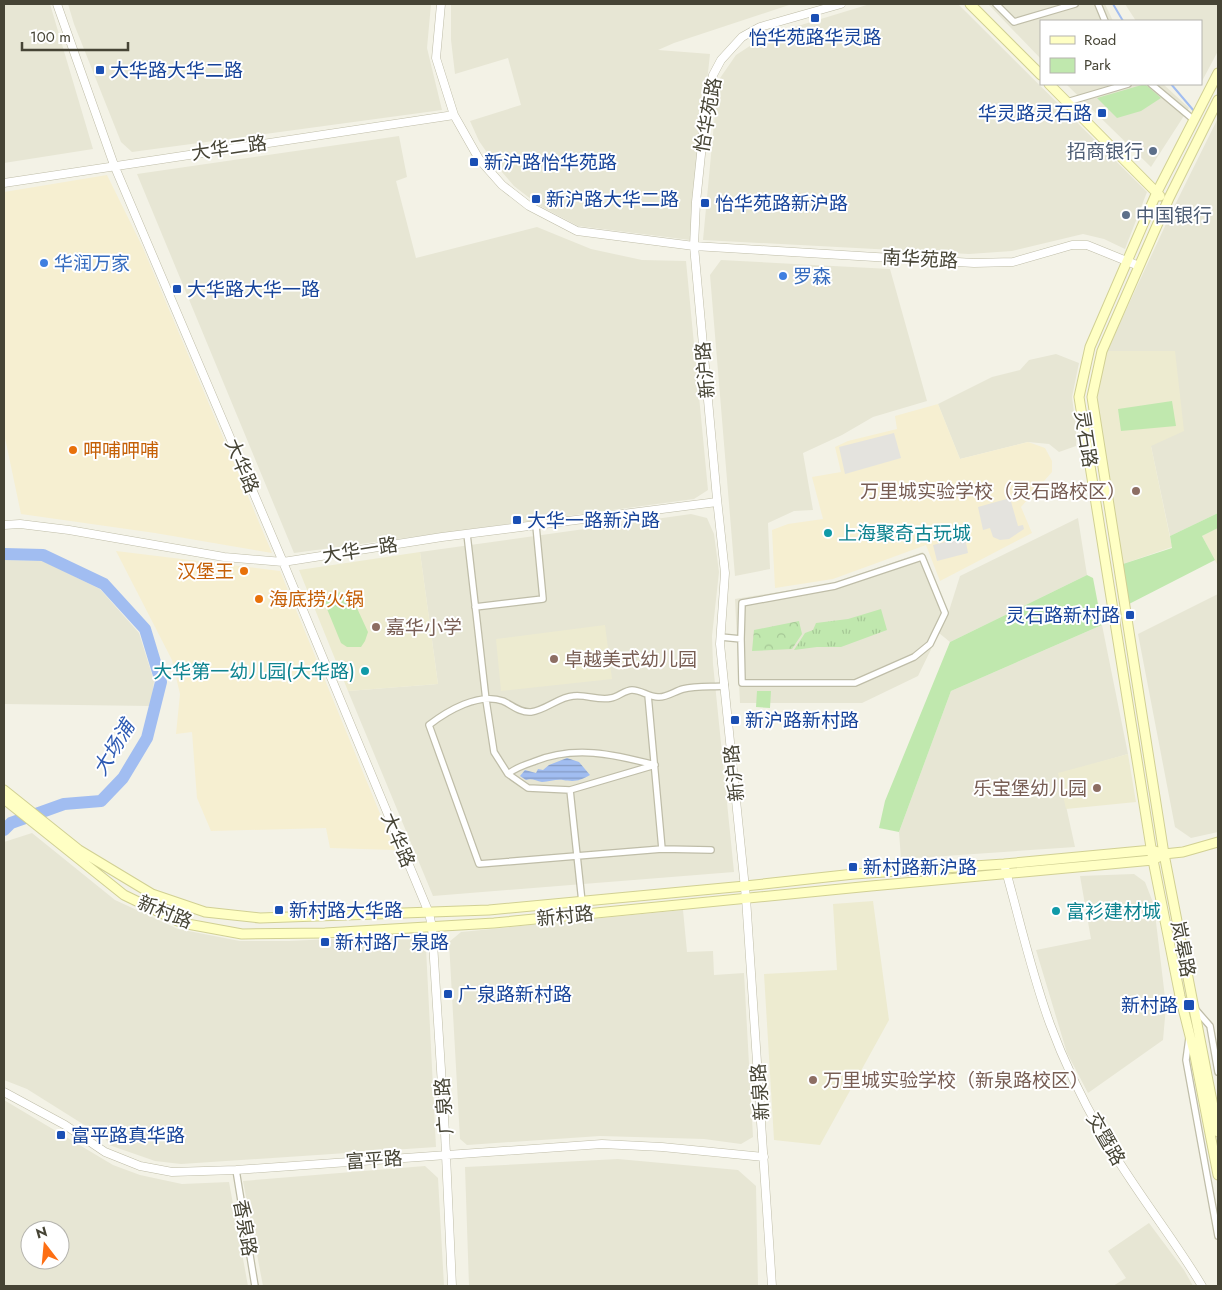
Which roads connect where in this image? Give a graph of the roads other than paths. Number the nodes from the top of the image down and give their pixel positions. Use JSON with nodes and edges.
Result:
{"nodes":[{"id":1,"x":57,"y":4,"type":"edge"},
{"id":2,"x":441,"y":4,"type":"edge"},
{"id":3,"x":841,"y":4,"type":"edge"},
{"id":4,"x":970,"y":4,"type":"edge"},
{"id":5,"x":996,"y":4,"type":"edge"},
{"id":6,"x":1075,"y":4,"type":"edge"},
{"id":7,"x":1098,"y":4,"type":"edge"},
{"id":8,"x":1105,"y":20,"type":"edge"},
{"id":9,"x":1218,"y":73,"type":"edge"},
{"id":10,"x":1040,"y":74,"type":"edge"},
{"id":11,"x":1050,"y":85,"type":"edge"},
{"id":12,"x":1125,"y":85,"type":"edge"},
{"id":13,"x":1152,"y":85,"type":"edge"},
{"id":14,"x":1218,"y":100,"type":"edge"},
{"id":15,"x":1067,"y":102,"type":"junction"},
{"id":16,"x":454,"y":115,"type":"junction"},
{"id":17,"x":1194,"y":120,"type":"junction"},
{"id":18,"x":114,"y":165,"type":"junction"},
{"id":19,"x":4,"y":183,"type":"edge"},
{"id":20,"x":1157,"y":192,"type":"junction"},
{"id":21,"x":1166,"y":204,"type":"junction"},
{"id":22,"x":694,"y":246,"type":"junction"},
{"id":23,"x":1127,"y":262,"type":"junction"},
{"id":24,"x":1139,"y":266,"type":"junction"},
{"id":25,"x":717,"y":502,"type":"junction"},
{"id":26,"x":4,"y":525,"type":"edge"},
{"id":27,"x":536,"y":526,"type":"junction"},
{"id":28,"x":467,"y":534,"type":"junction"},
{"id":29,"x":283,"y":562,"type":"junction"},
{"id":30,"x":475,"y":607,"type":"junction"},
{"id":31,"x":721,"y":638,"type":"junction"},
{"id":32,"x":741,"y":639,"type":"junction"},
{"id":33,"x":725,"y":686,"type":"junction"},
{"id":34,"x":648,"y":694,"type":"junction"},
{"id":35,"x":486,"y":700,"type":"junction"},
{"id":36,"x":655,"y":765,"type":"junction"},
{"id":37,"x":508,"y":774,"type":"junction"},
{"id":38,"x":4,"y":790,"type":"edge"},
{"id":39,"x":570,"y":790,"type":"junction"},
{"id":40,"x":9,"y":800,"type":"edge"},
{"id":41,"x":53,"y":834,"type":"junction"},
{"id":42,"x":1218,"y":842,"type":"edge"},
{"id":43,"x":662,"y":849,"type":"junction"},
{"id":44,"x":710,"y":850,"type":"dead end"},
{"id":45,"x":1152,"y":850,"type":"junction"},
{"id":46,"x":1164,"y":854,"type":"junction"},
{"id":47,"x":577,"y":856,"type":"junction"},
{"id":48,"x":1153,"y":860,"type":"junction"},
{"id":49,"x":1004,"y":864,"type":"junction"},
{"id":50,"x":1007,"y":874,"type":"junction"},
{"id":51,"x":745,"y":886,"type":"junction"},
{"id":52,"x":746,"y":898,"type":"junction"},
{"id":53,"x":582,"y":902,"type":"junction"},
{"id":54,"x":429,"y":912,"type":"junction"},
{"id":55,"x":432,"y":927,"type":"junction"},
{"id":56,"x":1195,"y":1009,"type":"junction"},
{"id":57,"x":1189,"y":1033,"type":"junction"},
{"id":58,"x":1218,"y":1072,"type":"edge"},
{"id":59,"x":4,"y":1092,"type":"edge"},
{"id":60,"x":1218,"y":1132,"type":"edge"},
{"id":61,"x":446,"y":1154,"type":"junction"},
{"id":62,"x":764,"y":1157,"type":"junction"},
{"id":63,"x":236,"y":1170,"type":"junction"},
{"id":64,"x":1218,"y":1175,"type":"edge"},
{"id":65,"x":1218,"y":1236,"type":"edge"},
{"id":66,"x":255,"y":1286,"type":"edge"},
{"id":67,"x":452,"y":1286,"type":"edge"},
{"id":68,"x":772,"y":1286,"type":"edge"},
{"id":69,"x":1202,"y":1286,"type":"edge"}],
"edges":[{"from":1,"to":18,"type":"street","name":"大华路"},
{"from":2,"to":16,"type":"street"},
{"from":3,"to":22,"type":"street","name":"怡华苑路"},
{"from":4,"to":10,"type":"main road"},
{"from":5,"to":6,"type":"street"},
{"from":7,"to":8,"type":"street"},
{"from":9,"to":17,"type":"main road","name":"灵石路"},
{"from":11,"to":15,"type":"main road"},
{"from":12,"to":15,"type":"street"},
{"from":13,"to":17,"type":"street"},
{"from":14,"to":21,"type":"main road","name":"灵石路"},
{"from":15,"to":20,"type":"main road"},
{"from":16,"to":18,"type":"street","name":"大华二路"},
{"from":16,"to":22,"type":"street"},
{"from":17,"to":20,"type":"main road","name":"灵石路"},
{"from":18,"to":19,"type":"street","name":"大华二路"},
{"from":18,"to":29,"type":"street","name":"大华路"},
{"from":20,"to":21,"type":"main road"},
{"from":20,"to":23,"type":"main road","name":"灵石路"},
{"from":21,"to":24,"type":"main road","name":"灵石路"},
{"from":22,"to":23,"type":"street","name":"南华苑路"},
{"from":22,"to":25,"type":"street","name":"新沪路"},
{"from":23,"to":24,"type":"street","name":"南华苑路"},
{"from":23,"to":45,"type":"main road","name":"灵石路"},
{"from":24,"to":46,"type":"main road","name":"灵石路"},
{"from":25,"to":27,"type":"street","name":"大华一路"},
{"from":25,"to":31,"type":"street","name":"新沪路"},
{"from":26,"to":29,"type":"street","name":"大华一路"},
{"from":27,"to":28,"type":"street","name":"大华一路"},
{"from":27,"to":30,"type":"street"},
{"from":28,"to":29,"type":"street","name":"大华一路"},
{"from":28,"to":30,"type":"street"},
{"from":29,"to":54,"type":"street","name":"大华路"},
{"from":30,"to":35,"type":"street"},
{"from":31,"to":32,"type":"street"},
{"from":31,"to":33,"type":"street","name":"新沪路"},
{"from":32,"to":32,"type":"street"},
{"from":33,"to":34,"type":"street"},
{"from":33,"to":51,"type":"street","name":"新沪路"},
{"from":34,"to":35,"type":"street"},
{"from":34,"to":36,"type":"street"},
{"from":35,"to":37,"type":"street"},
{"from":35,"to":47,"type":"street"},
{"from":36,"to":37,"type":"street"},
{"from":36,"to":39,"type":"street"},
{"from":36,"to":43,"type":"street"},
{"from":37,"to":39,"type":"street"},
{"from":38,"to":40,"type":"main road","name":"新村路"},
{"from":39,"to":47,"type":"street"},
{"from":40,"to":41,"type":"main road","name":"新村路"},
{"from":41,"to":54,"type":"main road","name":"新村路"},
{"from":41,"to":55,"type":"main road","name":"新村路"},
{"from":42,"to":46,"type":"main road","name":"新村路"},
{"from":43,"to":44,"type":"street"},
{"from":43,"to":47,"type":"street"},
{"from":45,"to":46,"type":"main road","name":"新村路"},
{"from":45,"to":48,"type":"main road","name":"灵石路"},
{"from":45,"to":49,"type":"main road","name":"新村路"},
{"from":46,"to":48,"type":"main road","name":"新村路"},
{"from":46,"to":56,"type":"main road","name":"岚皋路"},
{"from":47,"to":53,"type":"street"},
{"from":48,"to":50,"type":"main road","name":"新村路"},
{"from":48,"to":57,"type":"main road","name":"岚皋路"},
{"from":49,"to":50,"type":"street","name":"交暨路"},
{"from":49,"to":51,"type":"main road","name":"新村路"},
{"from":50,"to":52,"type":"main road","name":"新村路"},
{"from":50,"to":69,"type":"street","name":"交暨路"},
{"from":51,"to":52,"type":"street","name":"新沪路"},
{"from":51,"to":53,"type":"main road","name":"新村路"},
{"from":52,"to":55,"type":"main road","name":"新村路"},
{"from":52,"to":62,"type":"street","name":"新泉路"},
{"from":53,"to":54,"type":"main road","name":"新村路"},
{"from":54,"to":55,"type":"street","name":"大华路"},
{"from":55,"to":61,"type":"street","name":"广泉路"},
{"from":56,"to":58,"type":"street"},
{"from":56,"to":60,"type":"main road","name":"岚皋路"},
{"from":57,"to":64,"type":"main road","name":"岚皋路"},
{"from":57,"to":65,"type":"street"},
{"from":59,"to":63,"type":"street","name":"富平路"},
{"from":61,"to":62,"type":"street","name":"富平路"},
{"from":61,"to":63,"type":"street","name":"富平路"},
{"from":61,"to":67,"type":"street","name":"广泉路"},
{"from":62,"to":68,"type":"street","name":"新泉路"},
{"from":63,"to":66,"type":"street","name":"香泉路"}]}
